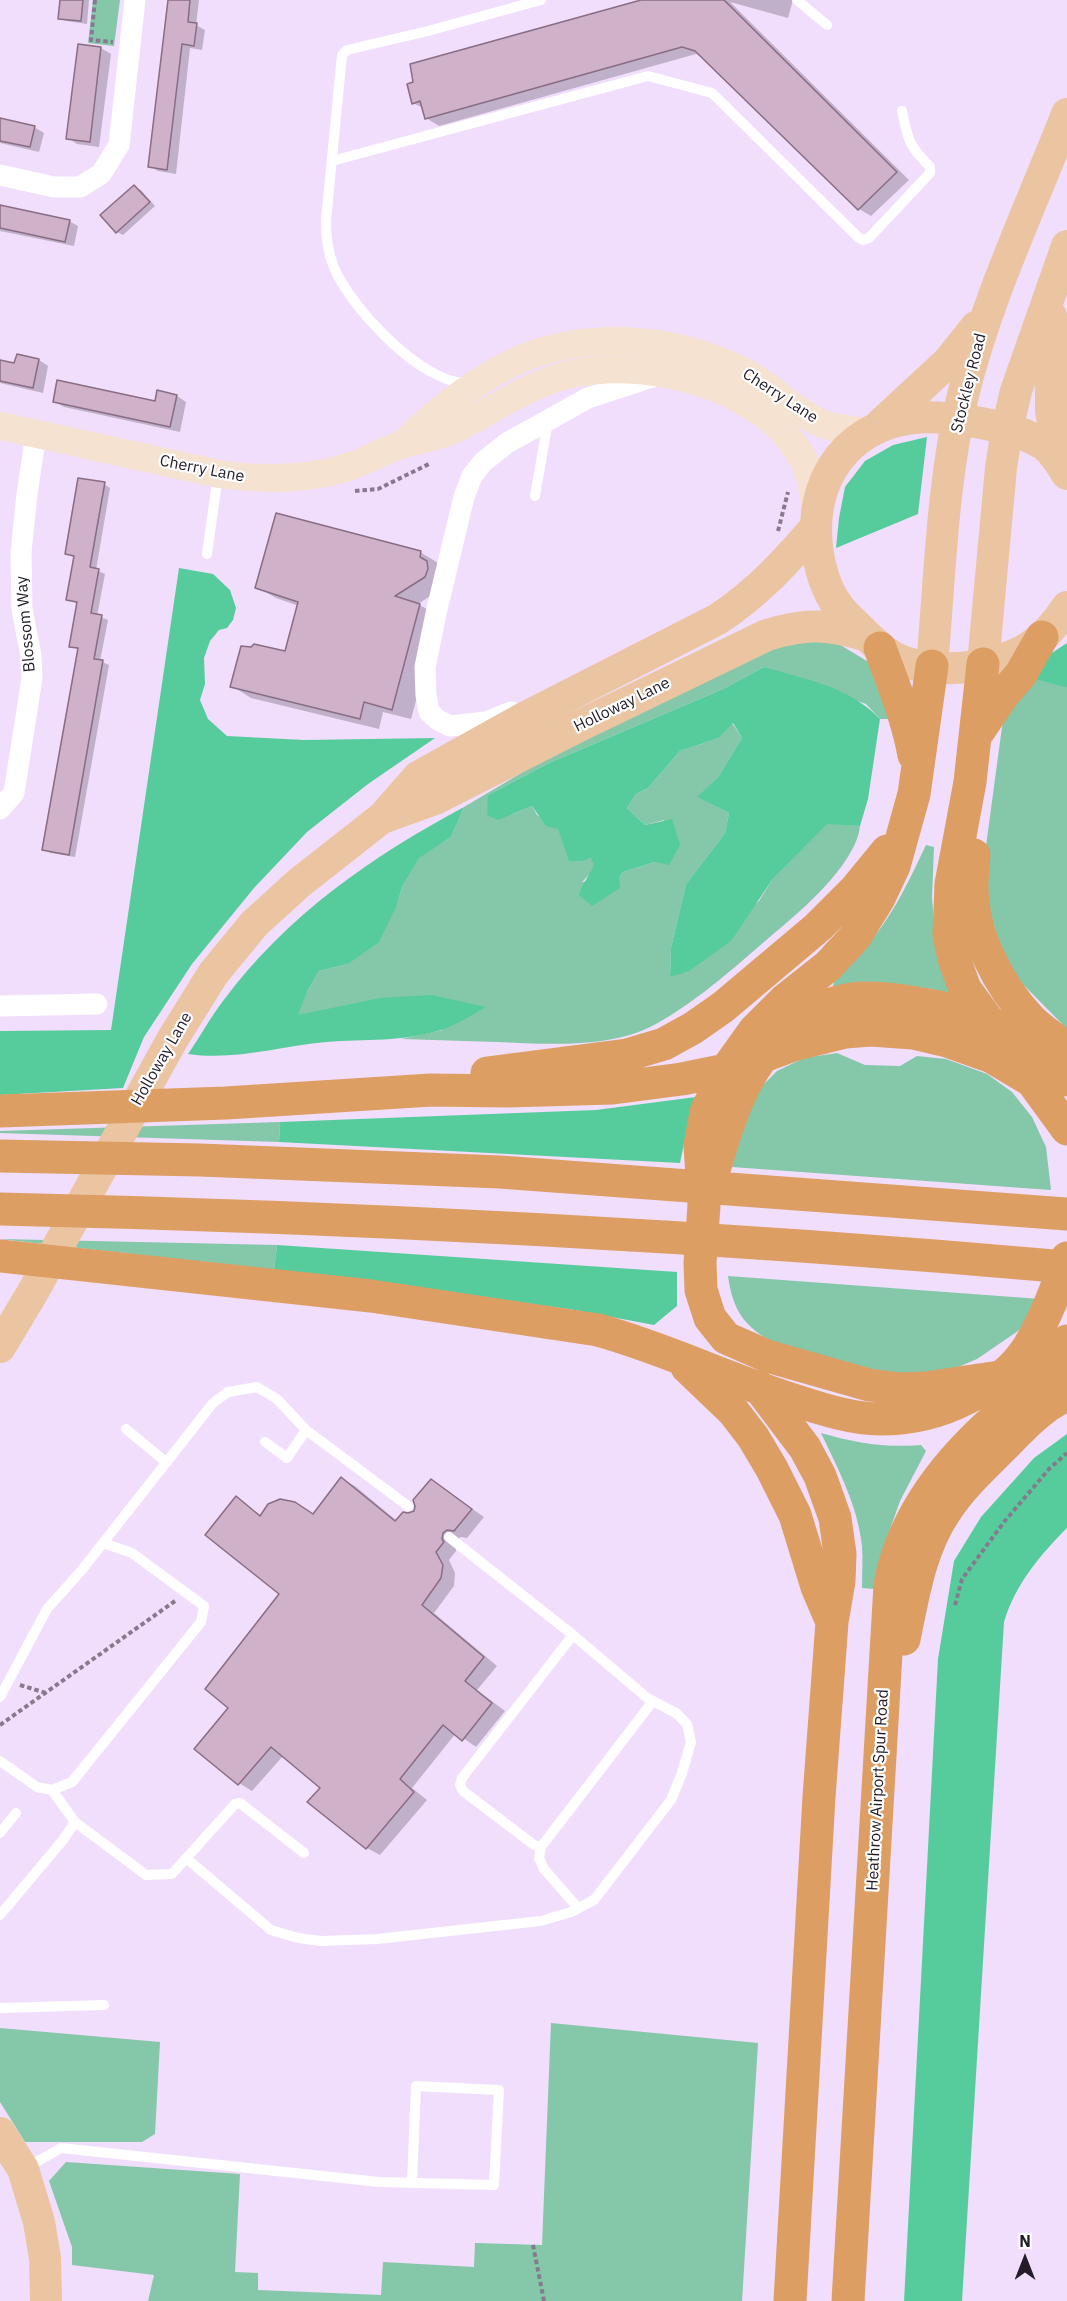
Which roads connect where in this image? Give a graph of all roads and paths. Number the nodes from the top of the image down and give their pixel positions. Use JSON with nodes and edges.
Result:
{"nodes":[{"id":1,"x":95,"y":0,"type":"edge"},
{"id":2,"x":135,"y":0,"type":"edge"},
{"id":3,"x":541,"y":0,"type":"edge"},
{"id":4,"x":797,"y":0,"type":"edge"},
{"id":5,"x":827,"y":25,"type":"dead end"},
{"id":6,"x":130,"y":44,"type":"junction"},
{"id":7,"x":902,"y":111,"type":"dead end"},
{"id":8,"x":1067,"y":114,"type":"edge"},
{"id":9,"x":332,"y":161,"type":"junction"},
{"id":10,"x":0,"y":175,"type":"edge"},
{"id":11,"x":1067,"y":246,"type":"edge"},
{"id":12,"x":1051,"y":288,"type":"junction"},
{"id":13,"x":995,"y":294,"type":"junction"},
{"id":14,"x":667,"y":373,"type":"junction"},
{"id":15,"x":480,"y":382,"type":"junction"},
{"id":16,"x":958,"y":420,"type":"junction"},
{"id":17,"x":548,"y":421,"type":"junction"},
{"id":18,"x":0,"y":426,"type":"edge"},
{"id":19,"x":873,"y":429,"type":"junction"},
{"id":20,"x":1007,"y":429,"type":"junction"},
{"id":21,"x":36,"y":434,"type":"junction"},
{"id":22,"x":402,"y":445,"type":"junction"},
{"id":23,"x":1063,"y":467,"type":"edge"},
{"id":24,"x":219,"y":474,"type":"junction"},
{"id":25,"x":789,"y":489,"type":"dead end"},
{"id":26,"x":535,"y":495,"type":"dead end"},
{"id":27,"x":815,"y":519,"type":"junction"},
{"id":28,"x":775,"y":540,"type":"dead end"},
{"id":29,"x":207,"y":554,"type":"dead end"},
{"id":30,"x":1059,"y":620,"type":"edge"},
{"id":31,"x":874,"y":642,"type":"junction"},
{"id":32,"x":983,"y":664,"type":"junction"},
{"id":33,"x":932,"y":666,"type":"junction"},
{"id":34,"x":607,"y":677,"type":"junction"},
{"id":35,"x":976,"y":734,"type":"junction"},
{"id":36,"x":917,"y":777,"type":"junction"},
{"id":37,"x":970,"y":782,"type":"junction"},
{"id":38,"x":0,"y":809,"type":"edge"},
{"id":39,"x":383,"y":817,"type":"junction"},
{"id":40,"x":904,"y":831,"type":"junction"},
{"id":41,"x":98,"y":1004,"type":"dead end"},
{"id":42,"x":0,"y":1006,"type":"edge"},
{"id":43,"x":987,"y":1022,"type":"junction"},
{"id":44,"x":1067,"y":1049,"type":"edge"},
{"id":45,"x":760,"y":1059,"type":"junction"},
{"id":46,"x":726,"y":1071,"type":"junction"},
{"id":47,"x":1029,"y":1079,"type":"junction"},
{"id":48,"x":1067,"y":1080,"type":"edge"},
{"id":49,"x":431,"y":1090,"type":"junction"},
{"id":50,"x":0,"y":1111,"type":"edge"},
{"id":51,"x":1067,"y":1129,"type":"edge"},
{"id":52,"x":0,"y":1156,"type":"edge"},
{"id":53,"x":704,"y":1205,"type":"junction"},
{"id":54,"x":4,"y":1209,"type":"edge"},
{"id":55,"x":1067,"y":1214,"type":"edge"},
{"id":56,"x":0,"y":1256,"type":"edge"},
{"id":57,"x":1067,"y":1258,"type":"edge"},
{"id":58,"x":1067,"y":1267,"type":"edge"},
{"id":59,"x":726,"y":1338,"type":"junction"},
{"id":60,"x":1067,"y":1341,"type":"edge"},
{"id":61,"x":0,"y":1347,"type":"edge"},
{"id":62,"x":676,"y":1356,"type":"junction"},
{"id":63,"x":1057,"y":1369,"type":"edge"},
{"id":64,"x":1002,"y":1377,"type":"junction"},
{"id":65,"x":761,"y":1390,"type":"junction"},
{"id":66,"x":1067,"y":1395,"type":"edge"},
{"id":67,"x":126,"y":1429,"type":"dead end"},
{"id":68,"x":306,"y":1430,"type":"junction"},
{"id":69,"x":265,"y":1442,"type":"dead end"},
{"id":70,"x":1067,"y":1453,"type":"edge"},
{"id":71,"x":166,"y":1462,"type":"junction"},
{"id":72,"x":408,"y":1506,"type":"dead end"},
{"id":73,"x":449,"y":1537,"type":"dead end"},
{"id":74,"x":103,"y":1543,"type":"junction"},
{"id":75,"x":176,"y":1600,"type":"dead end"},
{"id":76,"x":955,"y":1605,"type":"dead end"},
{"id":77,"x":832,"y":1622,"type":"junction"},
{"id":78,"x":573,"y":1635,"type":"junction"},
{"id":79,"x":8,"y":1682,"type":"junction"},
{"id":80,"x":46,"y":1693,"type":"junction"},
{"id":81,"x":0,"y":1697,"type":"edge"},
{"id":82,"x":649,"y":1699,"type":"junction"},
{"id":83,"x":0,"y":1725,"type":"edge"},
{"id":84,"x":880,"y":1750,"type":"junction"},
{"id":85,"x":0,"y":1761,"type":"edge"},
{"id":86,"x":52,"y":1790,"type":"junction"},
{"id":87,"x":16,"y":1814,"type":"dead end"},
{"id":88,"x":75,"y":1822,"type":"junction"},
{"id":89,"x":0,"y":1833,"type":"edge"},
{"id":90,"x":541,"y":1847,"type":"junction"},
{"id":91,"x":304,"y":1853,"type":"dead end"},
{"id":92,"x":186,"y":1858,"type":"junction"},
{"id":93,"x":578,"y":1908,"type":"junction"},
{"id":94,"x":0,"y":1915,"type":"edge"},
{"id":95,"x":104,"y":2005,"type":"dead end"},
{"id":96,"x":0,"y":2008,"type":"edge"},
{"id":97,"x":0,"y":2133,"type":"edge"},
{"id":98,"x":23,"y":2169,"type":"junction"},
{"id":99,"x":412,"y":2183,"type":"junction"},
{"id":100,"x":533,"y":2245,"type":"dead end"},
{"id":101,"x":46,"y":2301,"type":"edge"},
{"id":102,"x":544,"y":2301,"type":"edge"},
{"id":103,"x":790,"y":2301,"type":"edge"},
{"id":104,"x":848,"y":2301,"type":"edge"}],
"edges":[{"from":1,"to":6,"type":"path"},
{"from":2,"to":6,"type":"street"},
{"from":3,"to":9,"type":"lane"},
{"from":4,"to":5,"type":"lane"},
{"from":6,"to":10,"type":"street"},
{"from":7,"to":9,"type":"lane"},
{"from":8,"to":13,"type":"main road","name":"Stockley Road"},
{"from":9,"to":15,"type":"lane"},
{"from":11,"to":12,"type":"main road"},
{"from":12,"to":20,"type":"main road"},
{"from":12,"to":23,"type":"main road"},
{"from":13,"to":16,"type":"main road","name":"Stockley Road"},
{"from":13,"to":19,"type":"main road"},
{"from":14,"to":17,"type":"street"},
{"from":14,"to":22,"type":"street","name":"Cherry Lane"},
{"from":14,"to":27,"type":"street","name":"Cherry Lane"},
{"from":15,"to":19,"type":"street","name":"Cherry Lane"},
{"from":15,"to":22,"type":"street","name":"Cherry Lane"},
{"from":16,"to":19,"type":"main road"},
{"from":16,"to":20,"type":"main road"},
{"from":16,"to":33,"type":"main road","name":"Stockley Road"},
{"from":17,"to":26,"type":"lane"},
{"from":17,"to":34,"type":"street"},
{"from":18,"to":21,"type":"street","name":"Cherry Lane"},
{"from":19,"to":27,"type":"main road"},
{"from":20,"to":23,"type":"main road"},
{"from":20,"to":32,"type":"main road"},
{"from":21,"to":24,"type":"street","name":"Cherry Lane"},
{"from":21,"to":38,"type":"street","name":"Blossom Way"},
{"from":22,"to":24,"type":"street","name":"Cherry Lane"},
{"from":24,"to":29,"type":"lane"},
{"from":25,"to":28,"type":"path"},
{"from":27,"to":31,"type":"main road"},
{"from":27,"to":34,"type":"main road","name":"Holloway Lane"},
{"from":30,"to":32,"type":"main road"},
{"from":30,"to":35,"type":"highway"},
{"from":31,"to":33,"type":"main road"},
{"from":31,"to":36,"type":"highway"},
{"from":31,"to":39,"type":"main road","name":"Holloway Lane"},
{"from":32,"to":33,"type":"main road"},
{"from":32,"to":35,"type":"highway"},
{"from":33,"to":36,"type":"highway"},
{"from":34,"to":39,"type":"main road","name":"Holloway Lane"},
{"from":35,"to":37,"type":"highway"},
{"from":36,"to":40,"type":"highway"},
{"from":37,"to":43,"type":"highway"},
{"from":37,"to":44,"type":"highway"},
{"from":39,"to":61,"type":"main road","name":"Holloway Lane"},
{"from":40,"to":46,"type":"highway"},
{"from":40,"to":49,"type":"highway"},
{"from":41,"to":42,"type":"street"},
{"from":43,"to":45,"type":"highway"},
{"from":43,"to":47,"type":"highway"},
{"from":43,"to":48,"type":"highway"},
{"from":45,"to":46,"type":"highway"},
{"from":45,"to":47,"type":"highway"},
{"from":45,"to":53,"type":"highway"},
{"from":46,"to":49,"type":"highway"},
{"from":46,"to":53,"type":"highway"},
{"from":47,"to":51,"type":"highway"},
{"from":49,"to":50,"type":"highway"},
{"from":52,"to":55,"type":"highway"},
{"from":53,"to":59,"type":"highway"},
{"from":54,"to":58,"type":"highway"},
{"from":56,"to":62,"type":"highway"},
{"from":57,"to":64,"type":"highway"},
{"from":59,"to":64,"type":"highway"},
{"from":59,"to":65,"type":"highway"},
{"from":60,"to":63,"type":"highway","name":"Heathrow Airport Spur Road"},
{"from":62,"to":65,"type":"highway"},
{"from":62,"to":77,"type":"highway"},
{"from":63,"to":64,"type":"highway"},
{"from":63,"to":84,"type":"highway","name":"Heathrow Airport Spur Road"},
{"from":64,"to":65,"type":"highway"},
{"from":65,"to":77,"type":"highway"},
{"from":66,"to":84,"type":"highway"},
{"from":67,"to":71,"type":"lane"},
{"from":68,"to":69,"type":"lane"},
{"from":68,"to":71,"type":"lane"},
{"from":68,"to":72,"type":"lane"},
{"from":70,"to":76,"type":"path"},
{"from":71,"to":74,"type":"lane"},
{"from":73,"to":78,"type":"lane"},
{"from":74,"to":79,"type":"lane"},
{"from":74,"to":86,"type":"lane"},
{"from":75,"to":80,"type":"path"},
{"from":77,"to":103,"type":"highway"},
{"from":78,"to":82,"type":"lane"},
{"from":78,"to":90,"type":"lane"},
{"from":79,"to":80,"type":"path"},
{"from":79,"to":81,"type":"lane"},
{"from":80,"to":83,"type":"path"},
{"from":82,"to":90,"type":"lane"},
{"from":82,"to":93,"type":"lane"},
{"from":84,"to":104,"type":"highway","name":"Heathrow Airport Spur Road"},
{"from":85,"to":86,"type":"lane"},
{"from":86,"to":88,"type":"lane"},
{"from":87,"to":89,"type":"lane"},
{"from":88,"to":92,"type":"lane"},
{"from":88,"to":94,"type":"lane"},
{"from":90,"to":93,"type":"lane"},
{"from":91,"to":92,"type":"lane"},
{"from":92,"to":93,"type":"lane"},
{"from":95,"to":96,"type":"lane"},
{"from":97,"to":98,"type":"main road"},
{"from":98,"to":99,"type":"lane"},
{"from":98,"to":101,"type":"main road"},
{"from":99,"to":99,"type":"lane"},
{"from":100,"to":102,"type":"path"}]}
